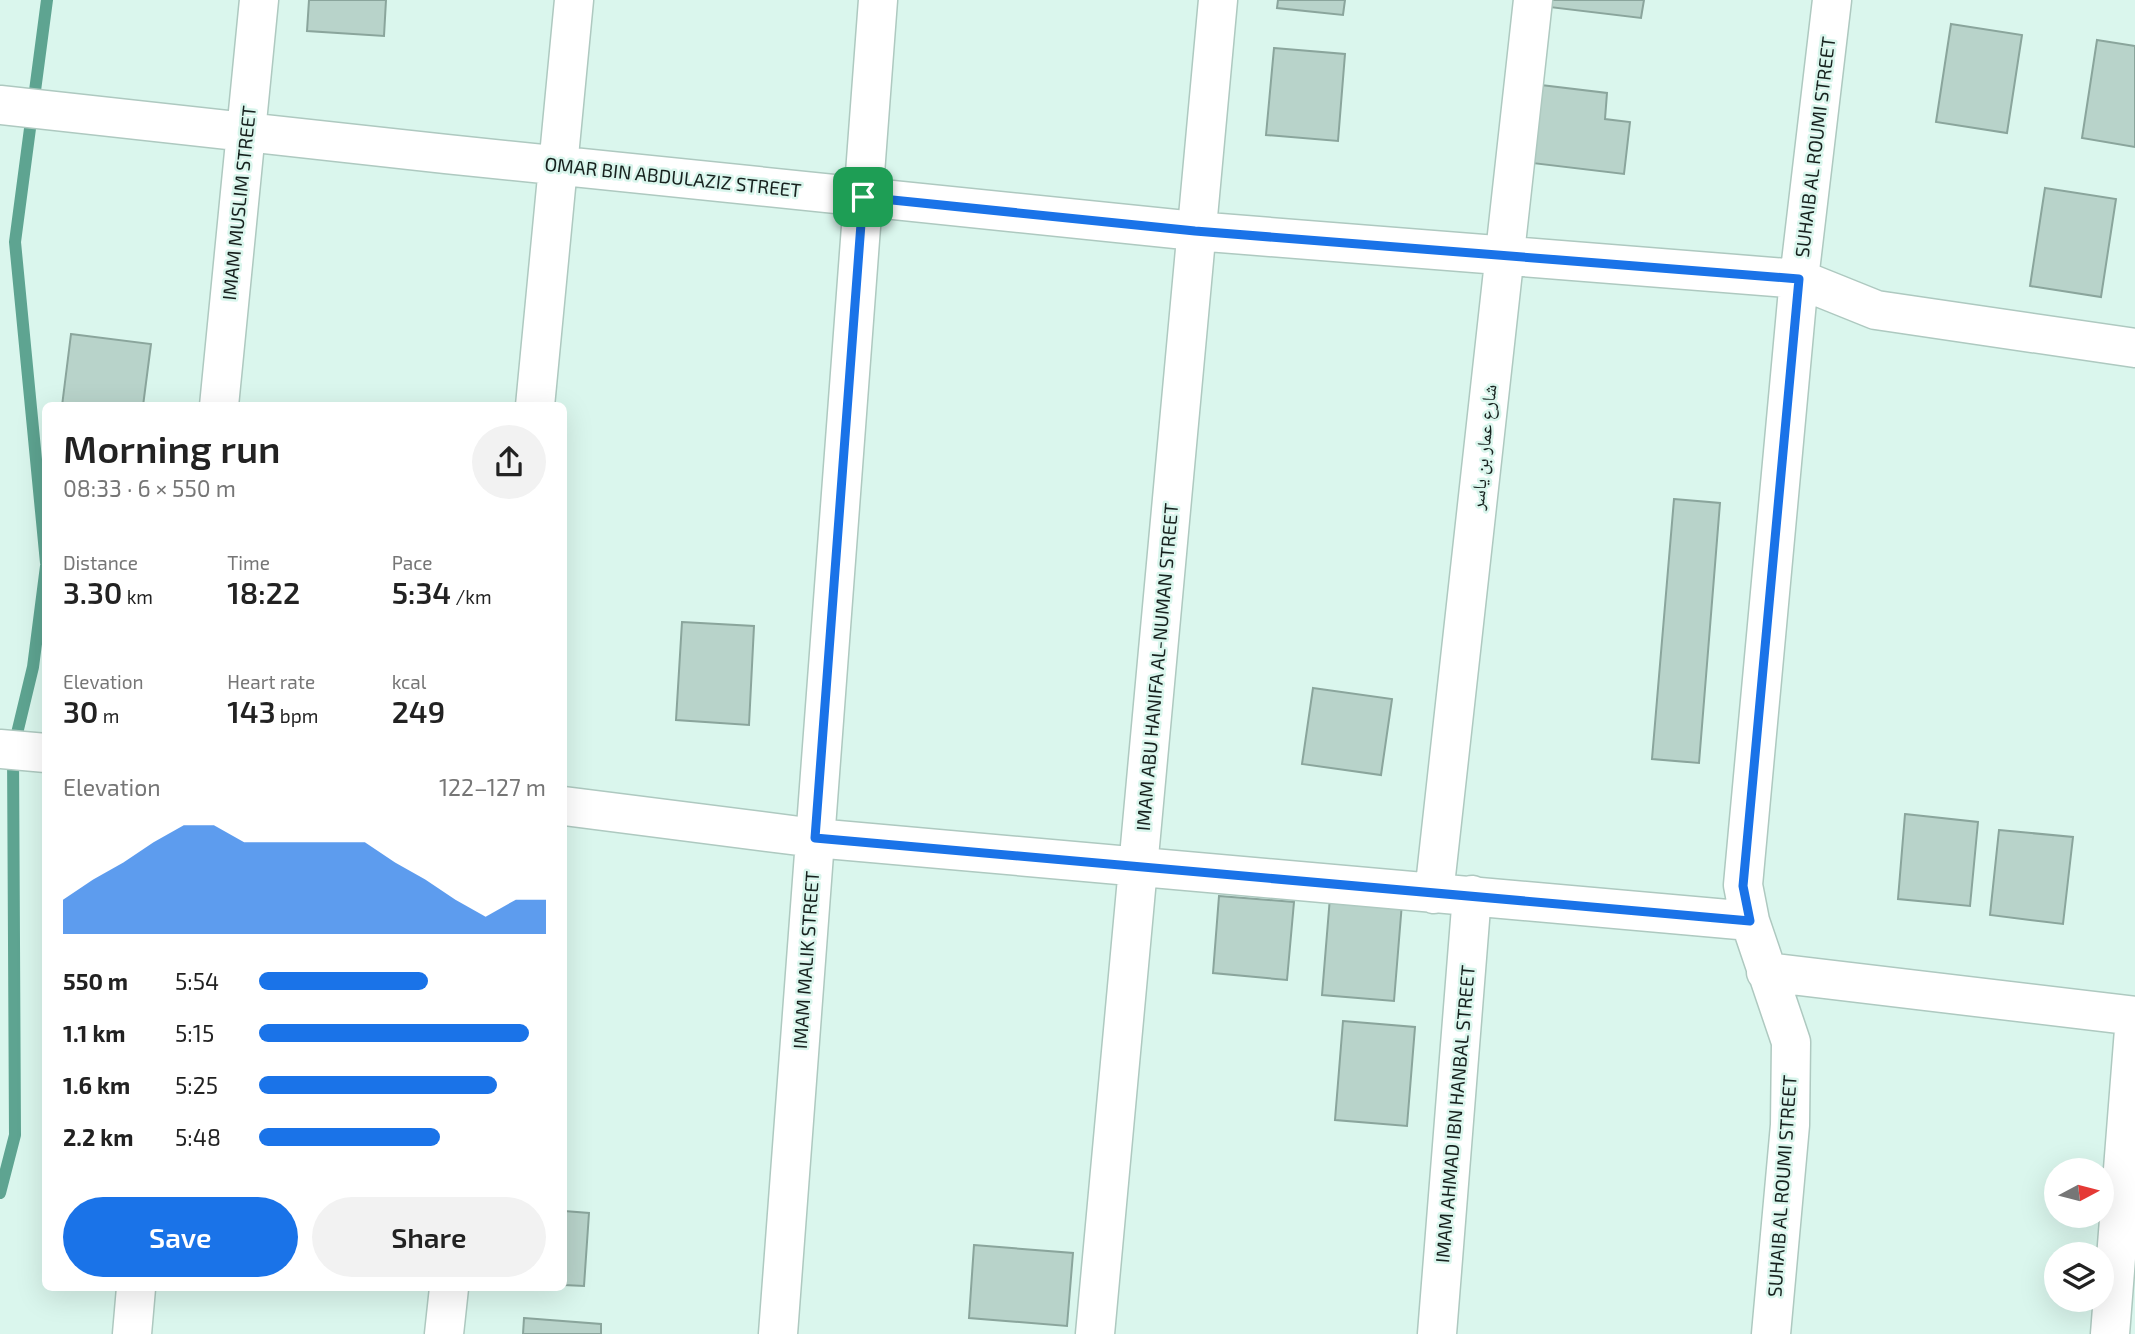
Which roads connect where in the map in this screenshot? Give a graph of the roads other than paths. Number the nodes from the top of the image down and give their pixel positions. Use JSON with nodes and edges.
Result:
{"nodes":[{"id":1,"x":259,"y":0,"type":"edge"},
{"id":2,"x":574,"y":0,"type":"edge"},
{"id":3,"x":878,"y":0,"type":"edge"},
{"id":4,"x":1218,"y":0,"type":"edge"},
{"id":5,"x":1533,"y":0,"type":"edge"},
{"id":6,"x":1832,"y":0,"type":"edge"},
{"id":7,"x":0,"y":105,"type":"edge"},
{"id":8,"x":246,"y":132,"type":"junction"},
{"id":9,"x":558,"y":166,"type":"junction"},
{"id":10,"x":863,"y":197,"type":"junction"},
{"id":11,"x":1195,"y":231,"type":"junction"},
{"id":12,"x":1505,"y":256,"type":"junction"},
{"id":13,"x":1799,"y":279,"type":"junction"},
{"id":14,"x":2135,"y":348,"type":"edge"},
{"id":15,"x":219,"y":402,"type":"edge"},
{"id":16,"x":535,"y":402,"type":"edge"},
{"id":17,"x":0,"y":749,"type":"edge"},
{"id":18,"x":42,"y":753,"type":"edge"},
{"id":19,"x":567,"y":806,"type":"edge"},
{"id":20,"x":815,"y":838,"type":"junction"},
{"id":21,"x":1140,"y":869,"type":"junction"},
{"id":22,"x":1434,"y":894,"type":"junction"},
{"id":23,"x":1472,"y":895,"type":"junction"},
{"id":24,"x":1750,"y":921,"type":"junction"},
{"id":25,"x":1766,"y":972,"type":"junction"},
{"id":26,"x":2135,"y":1016,"type":"edge"},
{"id":27,"x":136,"y":1291,"type":"edge"},
{"id":28,"x":449,"y":1291,"type":"edge"},
{"id":29,"x":132,"y":1334,"type":"edge"},
{"id":30,"x":444,"y":1334,"type":"edge"},
{"id":31,"x":778,"y":1334,"type":"edge"},
{"id":32,"x":1095,"y":1334,"type":"edge"},
{"id":33,"x":1437,"y":1334,"type":"edge"},
{"id":34,"x":1772,"y":1334,"type":"edge"},
{"id":35,"x":2110,"y":1334,"type":"edge"}],
"edges":[{"from":1,"to":8,"type":"street","name":"IMAM MUSLIM STREET"},
{"from":2,"to":9,"type":"street"},
{"from":3,"to":10,"type":"street","name":"IMAM MALIK STREET"},
{"from":4,"to":11,"type":"street","name":"IMAM ABU HANIFA AL-NUMAN STREET"},
{"from":5,"to":12,"type":"street","name":"شارع عمار بن ياسر"},
{"from":6,"to":13,"type":"street","name":"SUHAIB AL ROUMI STREET"},
{"from":7,"to":8,"type":"street","name":"OMAR BIN ABDULAZIZ STREET"},
{"from":8,"to":9,"type":"street","name":"OMAR BIN ABDULAZIZ STREET"},
{"from":8,"to":15,"type":"street","name":"IMAM MUSLIM STREET"},
{"from":9,"to":10,"type":"street","name":"OMAR BIN ABDULAZIZ STREET"},
{"from":9,"to":16,"type":"street"},
{"from":10,"to":11,"type":"street","name":"OMAR BIN ABDULAZIZ STREET"},
{"from":10,"to":20,"type":"street","name":"IMAM MALIK STREET"},
{"from":11,"to":12,"type":"street","name":"OMAR BIN ABDULAZIZ STREET"},
{"from":11,"to":21,"type":"street","name":"IMAM ABU HANIFA AL-NUMAN STREET"},
{"from":12,"to":13,"type":"street","name":"OMAR BIN ABDULAZIZ STREET"},
{"from":12,"to":22,"type":"street","name":"شارع عمار بن ياسر"},
{"from":13,"to":14,"type":"street","name":"OMAR BIN ABDULAZIZ STREET"},
{"from":13,"to":24,"type":"street","name":"SUHAIB AL ROUMI STREET"},
{"from":17,"to":18,"type":"street"},
{"from":19,"to":20,"type":"street"},
{"from":20,"to":21,"type":"street"},
{"from":20,"to":31,"type":"street","name":"IMAM MALIK STREET"},
{"from":21,"to":22,"type":"street"},
{"from":21,"to":32,"type":"street","name":"IMAM ABU HANIFA AL-NUMAN STREET"},
{"from":22,"to":23,"type":"street"},
{"from":23,"to":24,"type":"street"},
{"from":23,"to":33,"type":"street","name":"IMAM AHMAD IBN HANBAL STREET"},
{"from":24,"to":25,"type":"street","name":"SUHAIB AL ROUMI STREET"},
{"from":25,"to":26,"type":"street"},
{"from":25,"to":34,"type":"street","name":"SUHAIB AL ROUMI STREET"},
{"from":26,"to":35,"type":"street"},
{"from":27,"to":29,"type":"street"},
{"from":28,"to":30,"type":"street"}]}
